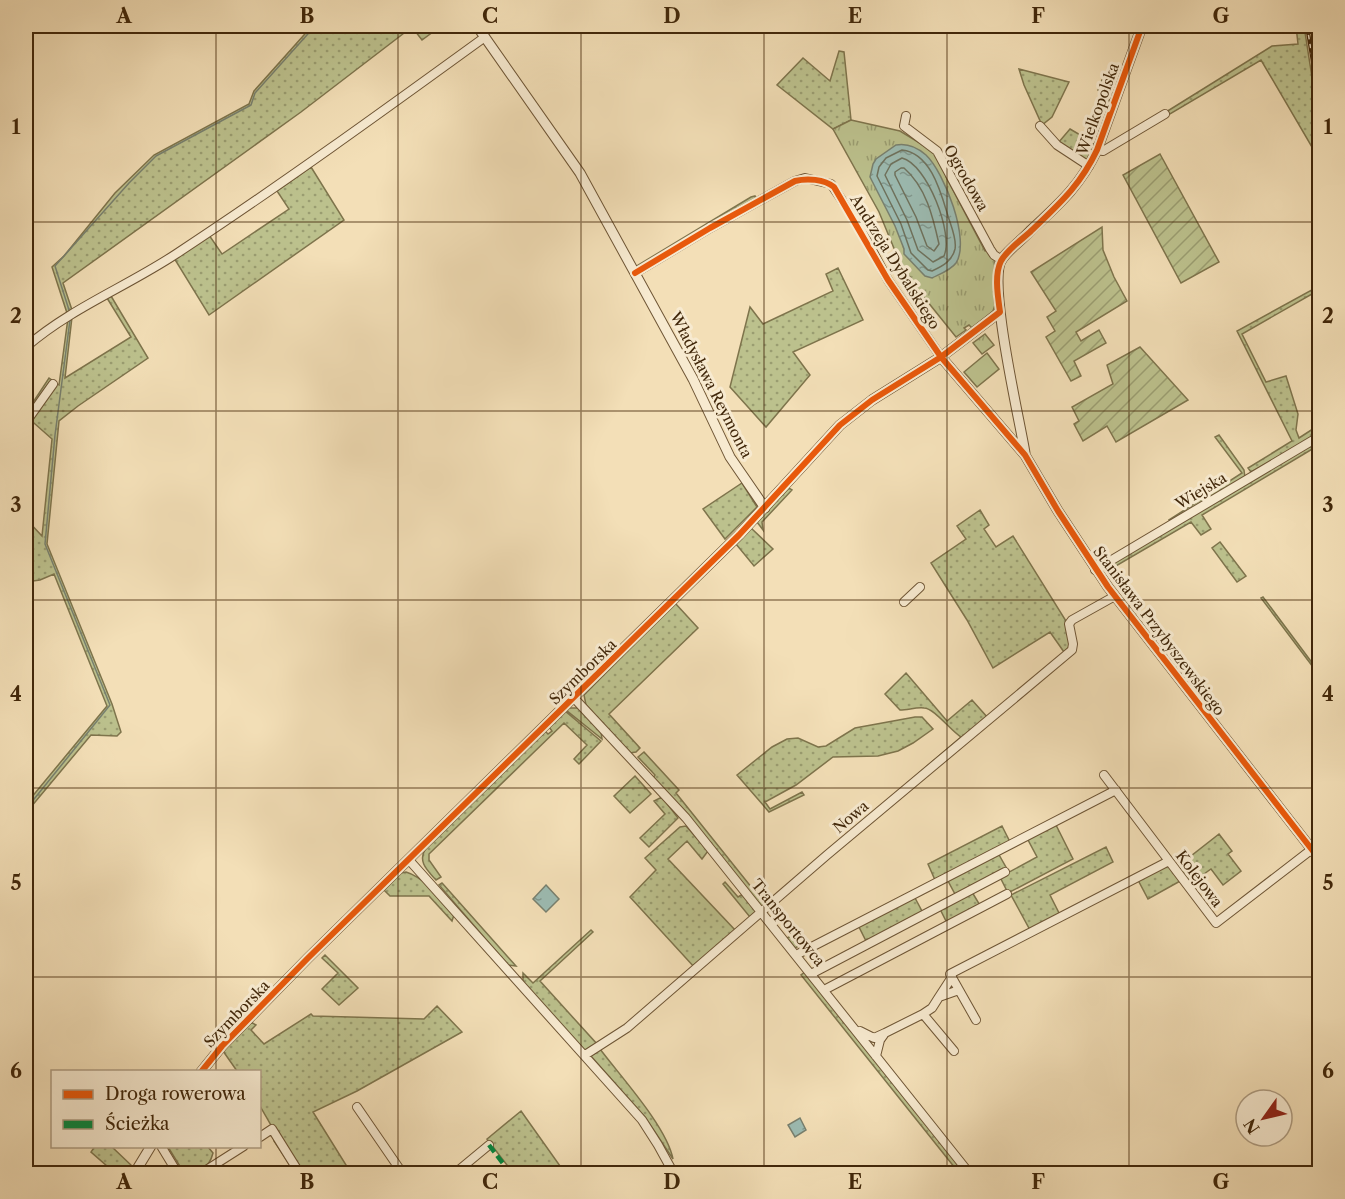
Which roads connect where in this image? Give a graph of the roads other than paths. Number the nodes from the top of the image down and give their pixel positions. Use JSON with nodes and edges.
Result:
{"nodes":[{"id":1,"x":477,"y":26,"type":"edge"},
{"id":2,"x":1142,"y":26,"type":"edge"},
{"id":3,"x":485,"y":37,"type":"junction"},
{"id":4,"x":1165,"y":114,"type":"dead end"},
{"id":5,"x":906,"y":116,"type":"dead end"},
{"id":6,"x":1040,"y":126,"type":"dead end"},
{"id":7,"x":1097,"y":150,"type":"junction"},
{"id":8,"x":1089,"y":166,"type":"junction"},
{"id":9,"x":1002,"y":260,"type":"junction"},
{"id":10,"x":635,"y":273,"type":"junction"},
{"id":11,"x":1000,"y":312,"type":"junction"},
{"id":12,"x":26,"y":347,"type":"edge"},
{"id":13,"x":941,"y":357,"type":"junction"},
{"id":14,"x":53,"y":384,"type":"dead end"},
{"id":15,"x":26,"y":422,"type":"edge"},
{"id":16,"x":1320,"y":436,"type":"edge"},
{"id":17,"x":1025,"y":455,"type":"junction"},
{"id":18,"x":765,"y":508,"type":"junction"},
{"id":19,"x":1095,"y":570,"type":"junction"},
{"id":20,"x":920,"y":587,"type":"dead end"},
{"id":21,"x":1115,"y":596,"type":"junction"},
{"id":22,"x":904,"y":602,"type":"dead end"},
{"id":23,"x":574,"y":698,"type":"junction"},
{"id":24,"x":1104,"y":775,"type":"dead end"},
{"id":25,"x":1116,"y":790,"type":"junction"},
{"id":26,"x":1316,"y":846,"type":"edge"},
{"id":27,"x":409,"y":860,"type":"junction"},
{"id":28,"x":1320,"y":860,"type":"edge"},
{"id":29,"x":1169,"y":861,"type":"junction"},
{"id":30,"x":1005,"y":872,"type":"dead end"},
{"id":31,"x":1007,"y":894,"type":"dead end"},
{"id":32,"x":762,"y":912,"type":"junction"},
{"id":33,"x":796,"y":955,"type":"junction"},
{"id":34,"x":812,"y":974,"type":"junction"},
{"id":35,"x":952,"y":977,"type":"junction"},
{"id":36,"x":824,"y":990,"type":"junction"},
{"id":37,"x":959,"y":990,"type":"junction"},
{"id":38,"x":939,"y":997,"type":"junction"},
{"id":39,"x":923,"y":1014,"type":"junction"},
{"id":40,"x":976,"y":1020,"type":"dead end"},
{"id":41,"x":852,"y":1025,"type":"junction"},
{"id":42,"x":885,"y":1033,"type":"junction"},
{"id":43,"x":954,"y":1051,"type":"dead end"},
{"id":44,"x":585,"y":1055,"type":"junction"},
{"id":45,"x":876,"y":1056,"type":"junction"},
{"id":46,"x":202,"y":1070,"type":"edge"},
{"id":47,"x":357,"y":1107,"type":"dead end"},
{"id":48,"x":261,"y":1136,"type":"edge"},
{"id":49,"x":489,"y":1145,"type":"dead end"},
{"id":50,"x":150,"y":1148,"type":"edge"},
{"id":51,"x":162,"y":1148,"type":"edge"},
{"id":52,"x":241,"y":1148,"type":"edge"},
{"id":53,"x":134,"y":1173,"type":"edge"},
{"id":54,"x":178,"y":1173,"type":"edge"},
{"id":55,"x":200,"y":1173,"type":"edge"},
{"id":56,"x":300,"y":1173,"type":"edge"},
{"id":57,"x":403,"y":1173,"type":"edge"},
{"id":58,"x":454,"y":1173,"type":"edge"},
{"id":59,"x":674,"y":1173,"type":"edge"},
{"id":60,"x":970,"y":1173,"type":"edge"}],
"edges":[{"from":1,"to":3,"type":"street","name":"Władysława Reymonta"},
{"from":2,"to":7,"type":"street","name":"Wielkopolska"},
{"from":3,"to":10,"type":"street","name":"Władysława Reymonta"},
{"from":3,"to":12,"type":"street"},
{"from":4,"to":7,"type":"street"},
{"from":5,"to":9,"type":"street","name":"Ogrodowa"},
{"from":6,"to":8,"type":"street"},
{"from":7,"to":8,"type":"street","name":"Wielkopolska"},
{"from":8,"to":9,"type":"street","name":"Wielkopolska"},
{"from":9,"to":11,"type":"street"},
{"from":10,"to":13,"type":"street","name":"Andrzeja Dybalskiego"},
{"from":10,"to":18,"type":"street","name":"Władysława Reymonta"},
{"from":11,"to":13,"type":"street","name":"Szymborska"},
{"from":11,"to":17,"type":"street","name":"Stanisława Przybyszewskiego"},
{"from":13,"to":17,"type":"street","name":"Stanisława Przybyszewskiego"},
{"from":13,"to":18,"type":"street","name":"Szymborska"},
{"from":14,"to":15,"type":"street"},
{"from":16,"to":19,"type":"street","name":"Wiejska"},
{"from":17,"to":19,"type":"street","name":"Stanisława Przybyszewskiego"},
{"from":18,"to":23,"type":"street","name":"Szymborska"},
{"from":19,"to":21,"type":"street","name":"Stanisława Przybyszewskiego"},
{"from":20,"to":22,"type":"street"},
{"from":21,"to":26,"type":"street","name":"Stanisława Przybyszewskiego"},
{"from":21,"to":32,"type":"street","name":"Nowa"},
{"from":23,"to":27,"type":"street","name":"Szymborska"},
{"from":23,"to":32,"type":"street","name":"Transportowca"},
{"from":24,"to":25,"type":"street","name":"Kolejowa"},
{"from":25,"to":29,"type":"street","name":"Kolejowa"},
{"from":25,"to":33,"type":"street"},
{"from":26,"to":28,"type":"street","name":"Stanisława Przybyszewskiego"},
{"from":26,"to":29,"type":"street","name":"Kolejowa"},
{"from":27,"to":44,"type":"street"},
{"from":27,"to":46,"type":"street","name":"Szymborska"},
{"from":29,"to":35,"type":"street"},
{"from":30,"to":34,"type":"street"},
{"from":31,"to":36,"type":"street"},
{"from":32,"to":33,"type":"street","name":"Transportowca"},
{"from":32,"to":44,"type":"street","name":"Nowa"},
{"from":33,"to":34,"type":"street","name":"Transportowca"},
{"from":34,"to":36,"type":"street","name":"Transportowca"},
{"from":35,"to":37,"type":"street"},
{"from":35,"to":38,"type":"street"},
{"from":36,"to":41,"type":"street","name":"Transportowca"},
{"from":37,"to":38,"type":"street"},
{"from":37,"to":40,"type":"street"},
{"from":38,"to":39,"type":"street"},
{"from":39,"to":42,"type":"street"},
{"from":39,"to":43,"type":"street"},
{"from":41,"to":42,"type":"street"},
{"from":41,"to":45,"type":"street","name":"Transportowca"},
{"from":42,"to":45,"type":"street"},
{"from":44,"to":59,"type":"street"},
{"from":45,"to":60,"type":"street","name":"Transportowca"},
{"from":47,"to":57,"type":"street"},
{"from":48,"to":56,"type":"street"},
{"from":49,"to":58,"type":"street"},
{"from":50,"to":53,"type":"street"},
{"from":51,"to":54,"type":"street"},
{"from":52,"to":55,"type":"street"}]}
